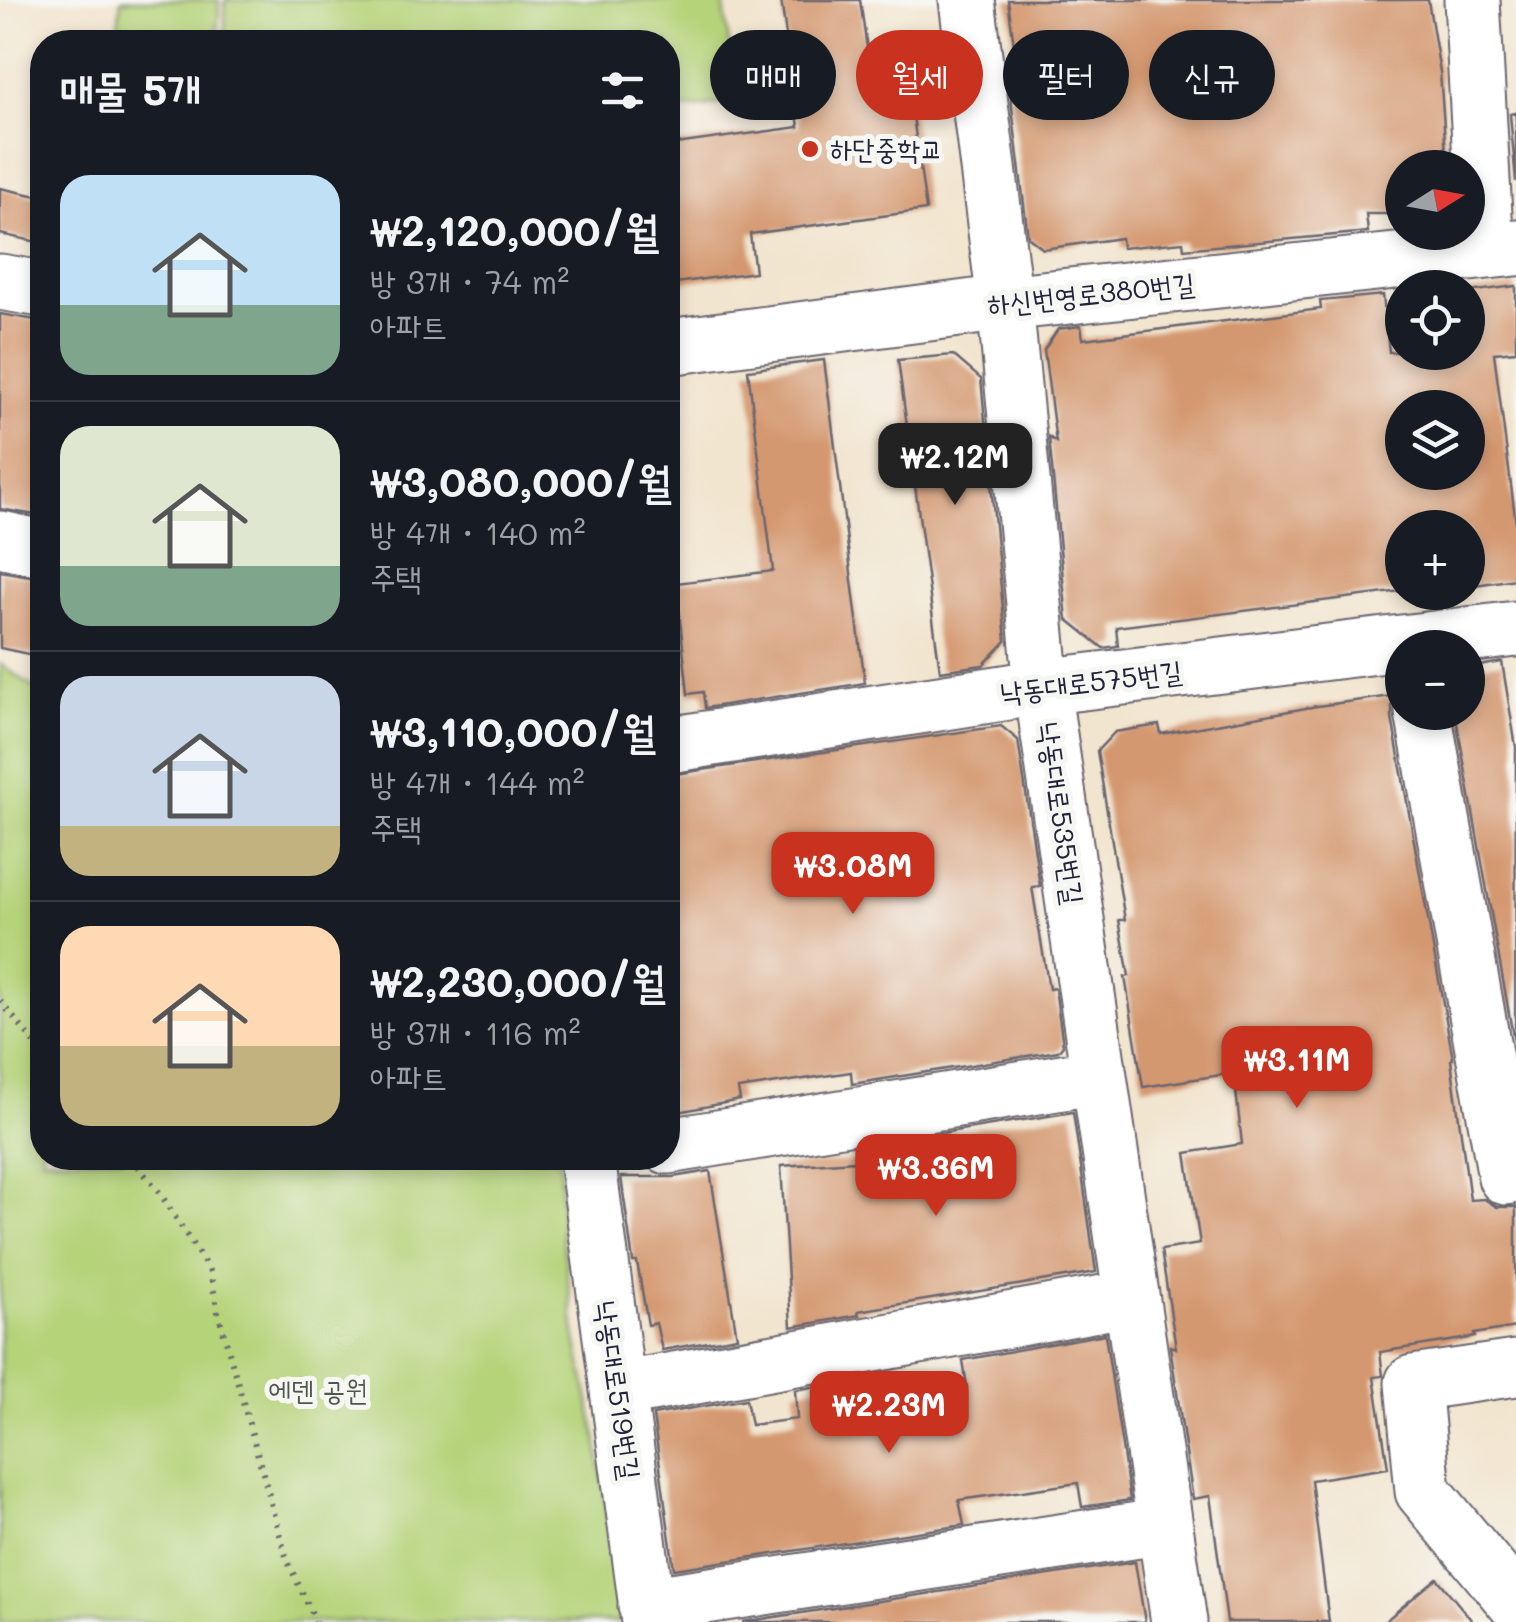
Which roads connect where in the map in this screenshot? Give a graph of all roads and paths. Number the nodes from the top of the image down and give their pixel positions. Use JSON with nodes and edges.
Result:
{"nodes":[{"id":1,"x":967,"y":0,"type":"edge"},
{"id":2,"x":1487,"y":6,"type":"edge"},
{"id":3,"x":1501,"y":250,"type":"edge"},
{"id":4,"x":0,"y":282,"type":"edge"},
{"id":5,"x":30,"y":287,"type":"edge"},
{"id":6,"x":1005,"y":303,"type":"junction"},
{"id":7,"x":680,"y":344,"type":"edge"},
{"id":8,"x":0,"y":539,"type":"edge"},
{"id":9,"x":30,"y":545,"type":"edge"},
{"id":10,"x":1516,"y":629,"type":"edge"},
{"id":11,"x":1485,"y":634,"type":"edge"},
{"id":12,"x":1385,"y":648,"type":"edge"},
{"id":13,"x":1042,"y":688,"type":"junction"},
{"id":14,"x":1426,"y":730,"type":"edge"},
{"id":15,"x":680,"y":742,"type":"edge"},
{"id":16,"x":0,"y":1001,"type":"edge"},
{"id":17,"x":30,"y":1034,"type":"edge"},
{"id":18,"x":1100,"y":1076,"type":"junction"},
{"id":19,"x":680,"y":1144,"type":"edge"},
{"id":20,"x":141,"y":1170,"type":"edge"},
{"id":21,"x":591,"y":1170,"type":"edge"},
{"id":22,"x":1516,"y":1175,"type":"edge"},
{"id":23,"x":1132,"y":1298,"type":"junction"},
{"id":24,"x":1516,"y":1368,"type":"edge"},
{"id":25,"x":618,"y":1390,"type":"junction"},
{"id":26,"x":1164,"y":1526,"type":"junction"},
{"id":27,"x":1516,"y":1603,"type":"edge"},
{"id":28,"x":648,"y":1614,"type":"edge"},
{"id":29,"x":316,"y":1622,"type":"edge"},
{"id":30,"x":1178,"y":1622,"type":"edge"}],
"edges":[{"from":1,"to":6,"type":"lane","name":"낙동대로535번길"},
{"from":2,"to":3,"type":"lane"},
{"from":3,"to":6,"type":"lane","name":"하신번영로380번길"},
{"from":4,"to":5,"type":"lane"},
{"from":6,"to":7,"type":"lane","name":"하신번영로380번길"},
{"from":6,"to":13,"type":"lane","name":"낙동대로535번길"},
{"from":8,"to":9,"type":"lane"},
{"from":10,"to":11,"type":"lane","name":"낙동대로575번길"},
{"from":12,"to":13,"type":"lane","name":"낙동대로575번길"},
{"from":13,"to":15,"type":"lane","name":"낙동대로575번길"},
{"from":13,"to":18,"type":"lane","name":"낙동대로535번길"},
{"from":14,"to":22,"type":"lane"},
{"from":16,"to":17,"type":"path"},
{"from":18,"to":19,"type":"lane"},
{"from":18,"to":23,"type":"lane","name":"낙동대로535번길"},
{"from":20,"to":29,"type":"path"},
{"from":21,"to":25,"type":"lane","name":"낙동대로519번길"},
{"from":23,"to":25,"type":"lane"},
{"from":23,"to":26,"type":"lane","name":"낙동대로535번길"},
{"from":24,"to":27,"type":"lane"},
{"from":25,"to":28,"type":"lane","name":"낙동대로519번길"},
{"from":26,"to":28,"type":"lane"},
{"from":26,"to":30,"type":"lane","name":"낙동대로535번길"}]}
